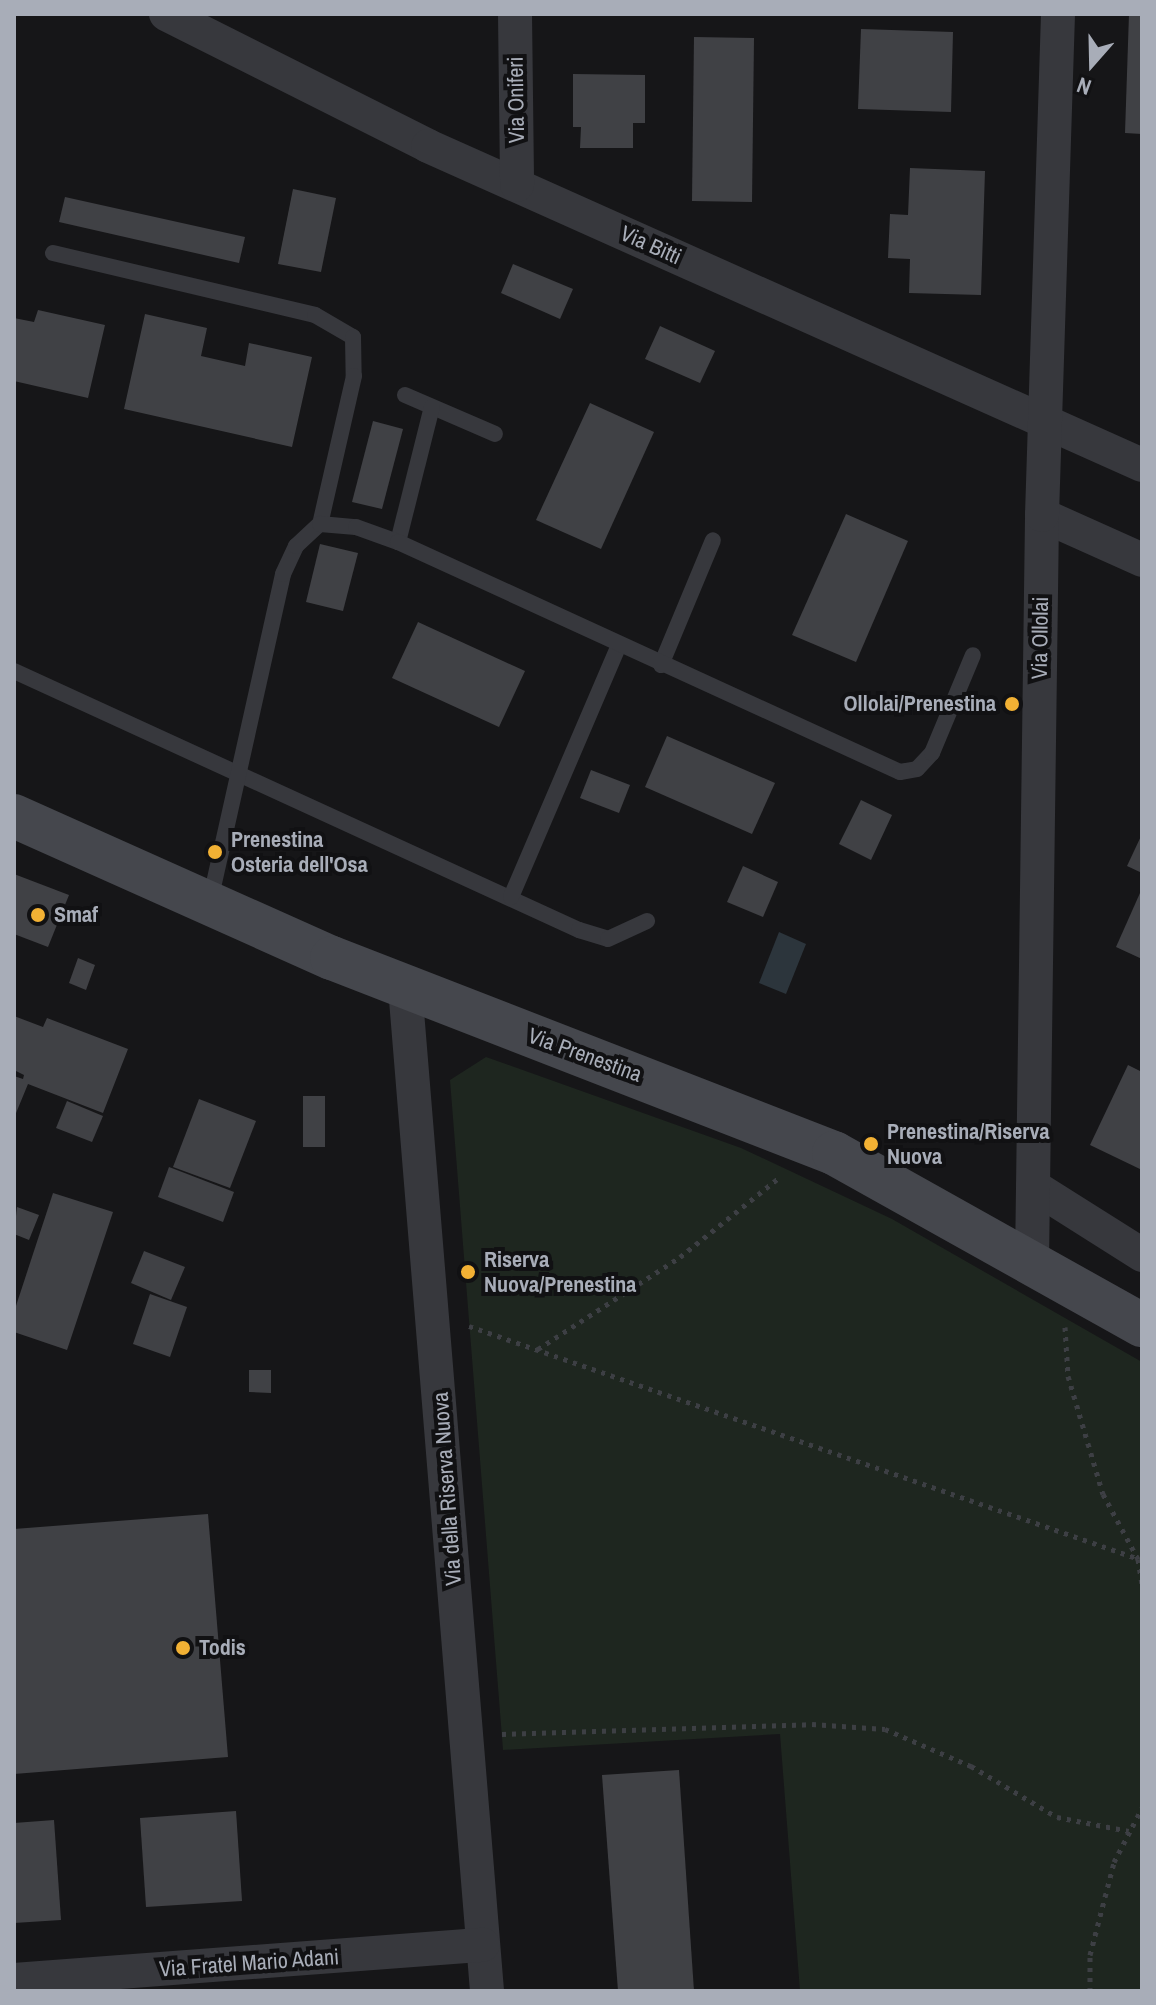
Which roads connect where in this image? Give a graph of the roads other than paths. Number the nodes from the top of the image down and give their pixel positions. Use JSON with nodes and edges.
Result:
{"nodes":[{"id":1,"x":166,"y":14,"type":"edge"},
{"id":2,"x":515,"y":14,"type":"edge"},
{"id":3,"x":1058,"y":14,"type":"edge"},
{"id":4,"x":517,"y":185,"type":"junction"},
{"id":5,"x":53,"y":253,"type":"dead end"},
{"id":6,"x":405,"y":395,"type":"dead end"},
{"id":7,"x":432,"y":407,"type":"junction"},
{"id":8,"x":1044,"y":421,"type":"junction"},
{"id":9,"x":495,"y":434,"type":"dead end"},
{"id":10,"x":1142,"y":465,"type":"edge"},
{"id":11,"x":1042,"y":515,"type":"junction"},
{"id":12,"x":320,"y":524,"type":"junction"},
{"id":13,"x":713,"y":540,"type":"dead end"},
{"id":14,"x":398,"y":542,"type":"junction"},
{"id":15,"x":1142,"y":560,"type":"edge"},
{"id":16,"x":619,"y":645,"type":"junction"},
{"id":17,"x":973,"y":655,"type":"dead end"},
{"id":18,"x":661,"y":665,"type":"junction"},
{"id":19,"x":14,"y":671,"type":"edge"},
{"id":20,"x":238,"y":773,"type":"junction"},
{"id":21,"x":14,"y":816,"type":"edge"},
{"id":22,"x":511,"y":897,"type":"junction"},
{"id":23,"x":209,"y":906,"type":"junction"},
{"id":24,"x":647,"y":921,"type":"dead end"},
{"id":25,"x":405,"y":987,"type":"junction"},
{"id":26,"x":1033,"y":1186,"type":"junction"},
{"id":27,"x":1142,"y":1255,"type":"edge"},
{"id":28,"x":1047,"y":1271,"type":"junction"},
{"id":29,"x":1142,"y":1325,"type":"edge"},
{"id":30,"x":483,"y":1945,"type":"junction"},
{"id":31,"x":183,"y":1979,"type":"edge"},
{"id":32,"x":14,"y":1980,"type":"edge"},
{"id":33,"x":487,"y":1991,"type":"edge"}],
"edges":[{"from":1,"to":4,"type":"street","name":"Via Bitti"},
{"from":2,"to":4,"type":"street","name":"Via Oniferi"},
{"from":3,"to":8,"type":"street","name":"Via Ollolai"},
{"from":4,"to":8,"type":"street","name":"Via Bitti"},
{"from":5,"to":12,"type":"lane"},
{"from":6,"to":7,"type":"lane"},
{"from":7,"to":9,"type":"lane"},
{"from":7,"to":14,"type":"lane"},
{"from":8,"to":10,"type":"street","name":"Via Bitti"},
{"from":8,"to":11,"type":"street","name":"Via Ollolai"},
{"from":11,"to":15,"type":"street"},
{"from":11,"to":26,"type":"street","name":"Via Ollolai"},
{"from":12,"to":14,"type":"lane"},
{"from":12,"to":20,"type":"lane"},
{"from":13,"to":18,"type":"lane"},
{"from":14,"to":16,"type":"lane"},
{"from":16,"to":18,"type":"lane"},
{"from":16,"to":22,"type":"lane"},
{"from":17,"to":18,"type":"lane"},
{"from":19,"to":20,"type":"lane"},
{"from":20,"to":22,"type":"lane"},
{"from":20,"to":23,"type":"lane"},
{"from":21,"to":23,"type":"main road","name":"Via Prenestina"},
{"from":22,"to":24,"type":"lane"},
{"from":23,"to":25,"type":"main road","name":"Via Prenestina"},
{"from":25,"to":28,"type":"main road","name":"Via Prenestina"},
{"from":25,"to":30,"type":"street","name":"Via della Riserva Nuova"},
{"from":26,"to":27,"type":"street"},
{"from":26,"to":28,"type":"street","name":"Via Ollolai"},
{"from":28,"to":29,"type":"main road","name":"Via Prenestina"},
{"from":30,"to":31,"type":"street","name":"Via Fratel Mario Adani"},
{"from":30,"to":33,"type":"street","name":"Via della Riserva Nuova"},
{"from":31,"to":32,"type":"street","name":"Via Fratel Mario Adani"}]}
